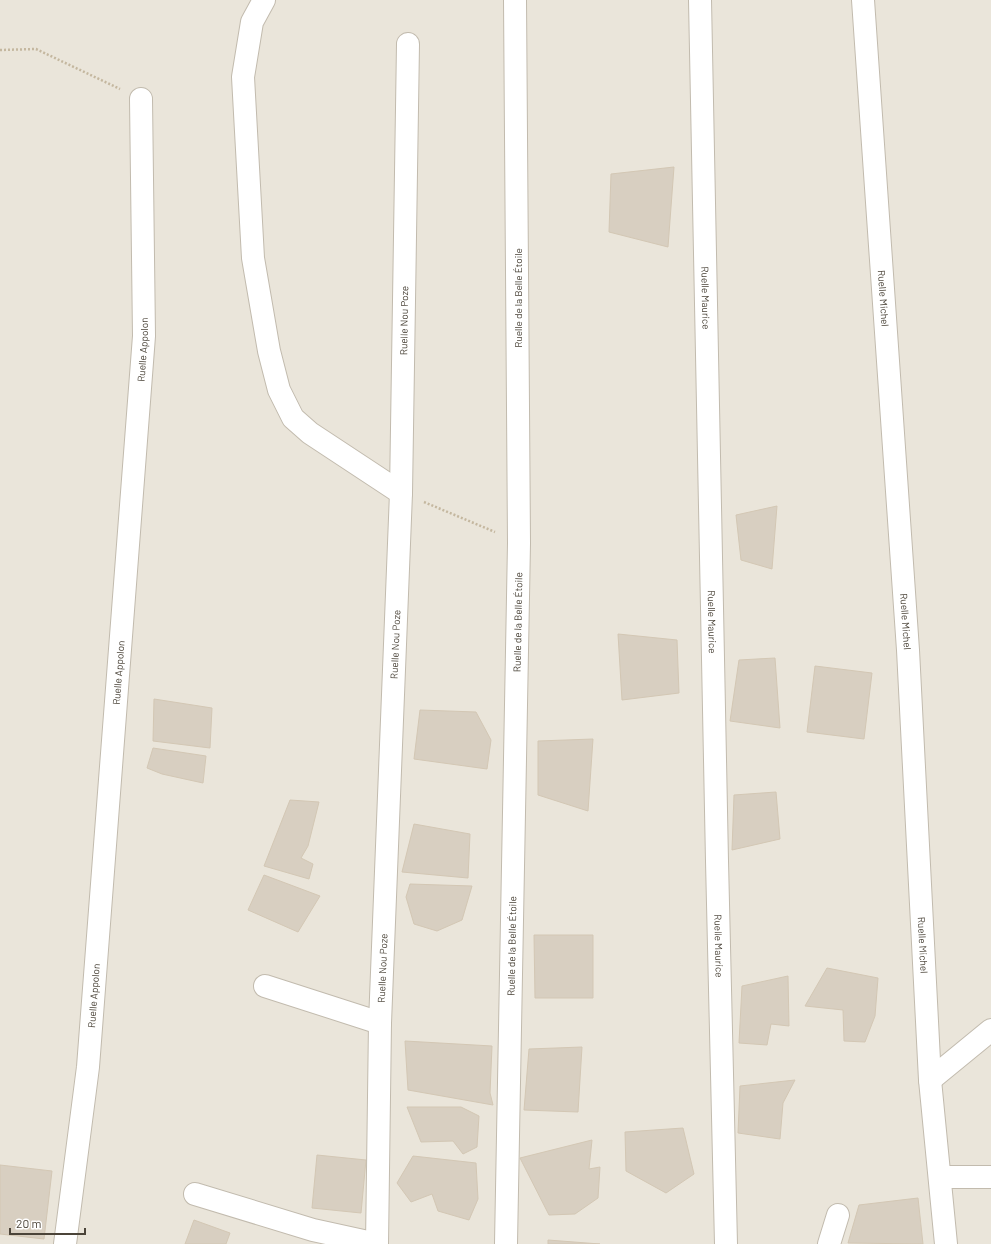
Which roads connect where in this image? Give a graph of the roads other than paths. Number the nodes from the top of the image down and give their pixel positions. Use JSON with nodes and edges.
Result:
{"nodes":[{"id":1,"x":264,"y":0,"type":"edge"},
{"id":2,"x":515,"y":0,"type":"edge"},
{"id":3,"x":700,"y":0,"type":"edge"},
{"id":4,"x":863,"y":0,"type":"edge"},
{"id":5,"x":408,"y":44,"type":"dead end"},
{"id":6,"x":141,"y":99,"type":"road end"},
{"id":7,"x":401,"y":493,"type":"junction"},
{"id":8,"x":265,"y":986,"type":"dead end"},
{"id":9,"x":380,"y":1023,"type":"junction"},
{"id":10,"x":991,"y":1030,"type":"edge"},
{"id":11,"x":930,"y":1080,"type":"junction"},
{"id":12,"x":940,"y":1177,"type":"junction"},
{"id":13,"x":991,"y":1177,"type":"edge"},
{"id":14,"x":195,"y":1194,"type":"dead end"},
{"id":15,"x":838,"y":1215,"type":"dead end"},
{"id":16,"x":65,"y":1244,"type":"edge"},
{"id":17,"x":377,"y":1244,"type":"edge"},
{"id":18,"x":506,"y":1244,"type":"edge"},
{"id":19,"x":726,"y":1244,"type":"edge"},
{"id":20,"x":829,"y":1244,"type":"edge"},
{"id":21,"x":946,"y":1244,"type":"edge"}],
"edges":[{"from":1,"to":7,"type":"street"},
{"from":2,"to":18,"type":"street","name":"Ruelle de la Belle Étoile"},
{"from":3,"to":19,"type":"street","name":"Ruelle Maurice"},
{"from":4,"to":11,"type":"street","name":"Ruelle Michel"},
{"from":5,"to":7,"type":"street","name":"Ruelle Nou Poze"},
{"from":6,"to":16,"type":"street","name":"Ruelle Appolon"},
{"from":7,"to":9,"type":"street","name":"Ruelle Nou Poze"},
{"from":8,"to":9,"type":"street"},
{"from":9,"to":17,"type":"street","name":"Ruelle Nou Poze"},
{"from":10,"to":11,"type":"street"},
{"from":11,"to":12,"type":"street","name":"Ruelle Michel"},
{"from":12,"to":13,"type":"street"},
{"from":12,"to":21,"type":"street","name":"Ruelle Michel"},
{"from":14,"to":17,"type":"street"},
{"from":15,"to":20,"type":"street"}]}
